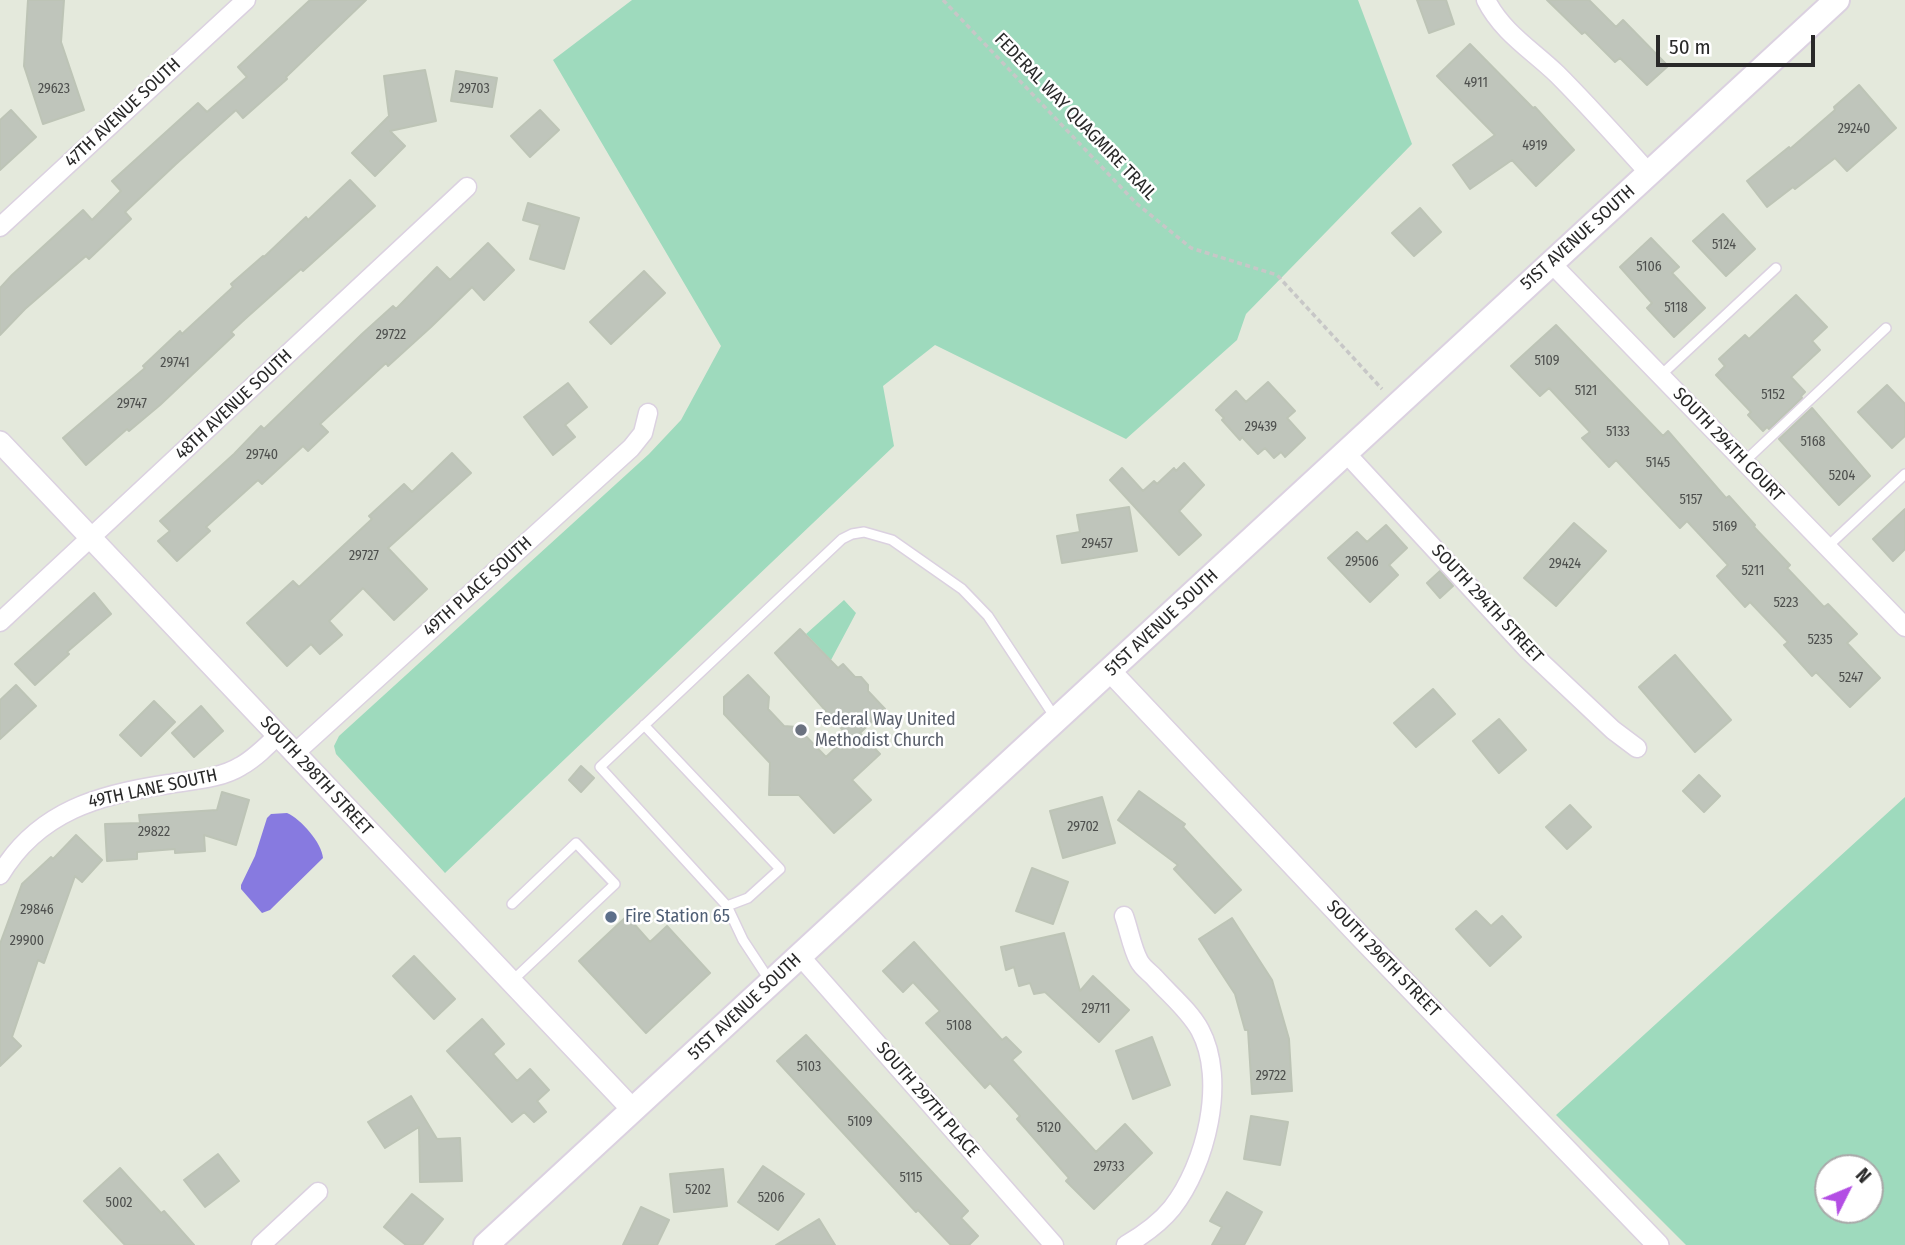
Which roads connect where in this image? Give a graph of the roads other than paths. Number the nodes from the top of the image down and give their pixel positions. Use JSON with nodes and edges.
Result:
{"nodes":[{"id":1,"x":246,"y":0,"type":"edge"},
{"id":2,"x":1486,"y":0,"type":"edge"},
{"id":3,"x":1837,"y":0,"type":"edge"},
{"id":4,"x":1649,"y":173,"type":"junction"},
{"id":5,"x":467,"y":187,"type":"dead end"},
{"id":6,"x":0,"y":227,"type":"edge"},
{"id":7,"x":1551,"y":263,"type":"junction"},
{"id":8,"x":1776,"y":268,"type":"dead end"},
{"id":9,"x":1886,"y":328,"type":"dead end"},
{"id":10,"x":1660,"y":376,"type":"junction"},
{"id":11,"x":649,"y":413,"type":"dead end"},
{"id":12,"x":0,"y":442,"type":"edge"},
{"id":13,"x":1345,"y":452,"type":"junction"},
{"id":14,"x":1744,"y":462,"type":"junction"},
{"id":15,"x":1905,"y":474,"type":"edge"},
{"id":16,"x":90,"y":539,"type":"junction"},
{"id":17,"x":1827,"y":547,"type":"junction"},
{"id":18,"x":0,"y":622,"type":"edge"},
{"id":19,"x":1905,"y":627,"type":"edge"},
{"id":20,"x":1110,"y":671,"type":"junction"},
{"id":21,"x":1057,"y":720,"type":"junction"},
{"id":22,"x":644,"y":725,"type":"junction"},
{"id":23,"x":278,"y":735,"type":"junction"},
{"id":24,"x":1637,"y":748,"type":"dead end"},
{"id":25,"x":295,"y":752,"type":"junction"},
{"id":26,"x":0,"y":875,"type":"edge"},
{"id":27,"x":512,"y":904,"type":"dead end"},
{"id":28,"x":727,"y":906,"type":"junction"},
{"id":29,"x":1124,"y":916,"type":"dead end"},
{"id":30,"x":800,"y":956,"type":"junction"},
{"id":31,"x":510,"y":982,"type":"junction"},
{"id":32,"x":771,"y":983,"type":"junction"},
{"id":33,"x":633,"y":1110,"type":"junction"},
{"id":34,"x":318,"y":1192,"type":"dead end"},
{"id":35,"x":261,"y":1245,"type":"edge"},
{"id":36,"x":486,"y":1245,"type":"edge"},
{"id":37,"x":1054,"y":1245,"type":"edge"},
{"id":38,"x":1126,"y":1245,"type":"edge"},
{"id":39,"x":1658,"y":1245,"type":"edge"}],
"edges":[{"from":1,"to":6,"type":"street","name":"47TH AVENUE SOUTH"},
{"from":2,"to":4,"type":"street"},
{"from":3,"to":4,"type":"main road","name":"51ST AVENUE SOUTH"},
{"from":4,"to":7,"type":"main road","name":"51ST AVENUE SOUTH"},
{"from":5,"to":16,"type":"street","name":"48TH AVENUE SOUTH"},
{"from":7,"to":10,"type":"street","name":"SOUTH 294TH COURT"},
{"from":7,"to":13,"type":"main road","name":"51ST AVENUE SOUTH"},
{"from":8,"to":10,"type":"lane"},
{"from":9,"to":14,"type":"lane"},
{"from":10,"to":14,"type":"street","name":"SOUTH 294TH COURT"},
{"from":11,"to":25,"type":"street","name":"49TH PLACE SOUTH"},
{"from":12,"to":16,"type":"street","name":"SOUTH 298TH STREET"},
{"from":13,"to":20,"type":"main road","name":"51ST AVENUE SOUTH"},
{"from":13,"to":24,"type":"street","name":"SOUTH 294TH STREET"},
{"from":14,"to":17,"type":"street","name":"SOUTH 294TH COURT"},
{"from":15,"to":17,"type":"lane"},
{"from":16,"to":18,"type":"street","name":"48TH AVENUE SOUTH"},
{"from":16,"to":23,"type":"street","name":"SOUTH 298TH STREET"},
{"from":17,"to":19,"type":"street","name":"SOUTH 294TH COURT"},
{"from":20,"to":21,"type":"main road","name":"51ST AVENUE SOUTH"},
{"from":20,"to":39,"type":"street","name":"SOUTH 296TH STREET"},
{"from":21,"to":22,"type":"lane"},
{"from":21,"to":30,"type":"main road","name":"51ST AVENUE SOUTH"},
{"from":22,"to":28,"type":"lane"},
{"from":22,"to":28,"type":"lane"},
{"from":23,"to":25,"type":"street","name":"SOUTH 298TH STREET"},
{"from":23,"to":26,"type":"street","name":"49TH LANE SOUTH"},
{"from":25,"to":31,"type":"street","name":"SOUTH 298TH STREET"},
{"from":27,"to":31,"type":"lane"},
{"from":28,"to":32,"type":"lane"},
{"from":29,"to":38,"type":"street"},
{"from":30,"to":32,"type":"main road","name":"51ST AVENUE SOUTH"},
{"from":30,"to":37,"type":"street","name":"SOUTH 297TH PLACE"},
{"from":31,"to":33,"type":"street","name":"SOUTH 298TH STREET"},
{"from":32,"to":33,"type":"main road","name":"51ST AVENUE SOUTH"},
{"from":33,"to":36,"type":"main road","name":"51ST AVENUE SOUTH"},
{"from":34,"to":35,"type":"street"}]}
